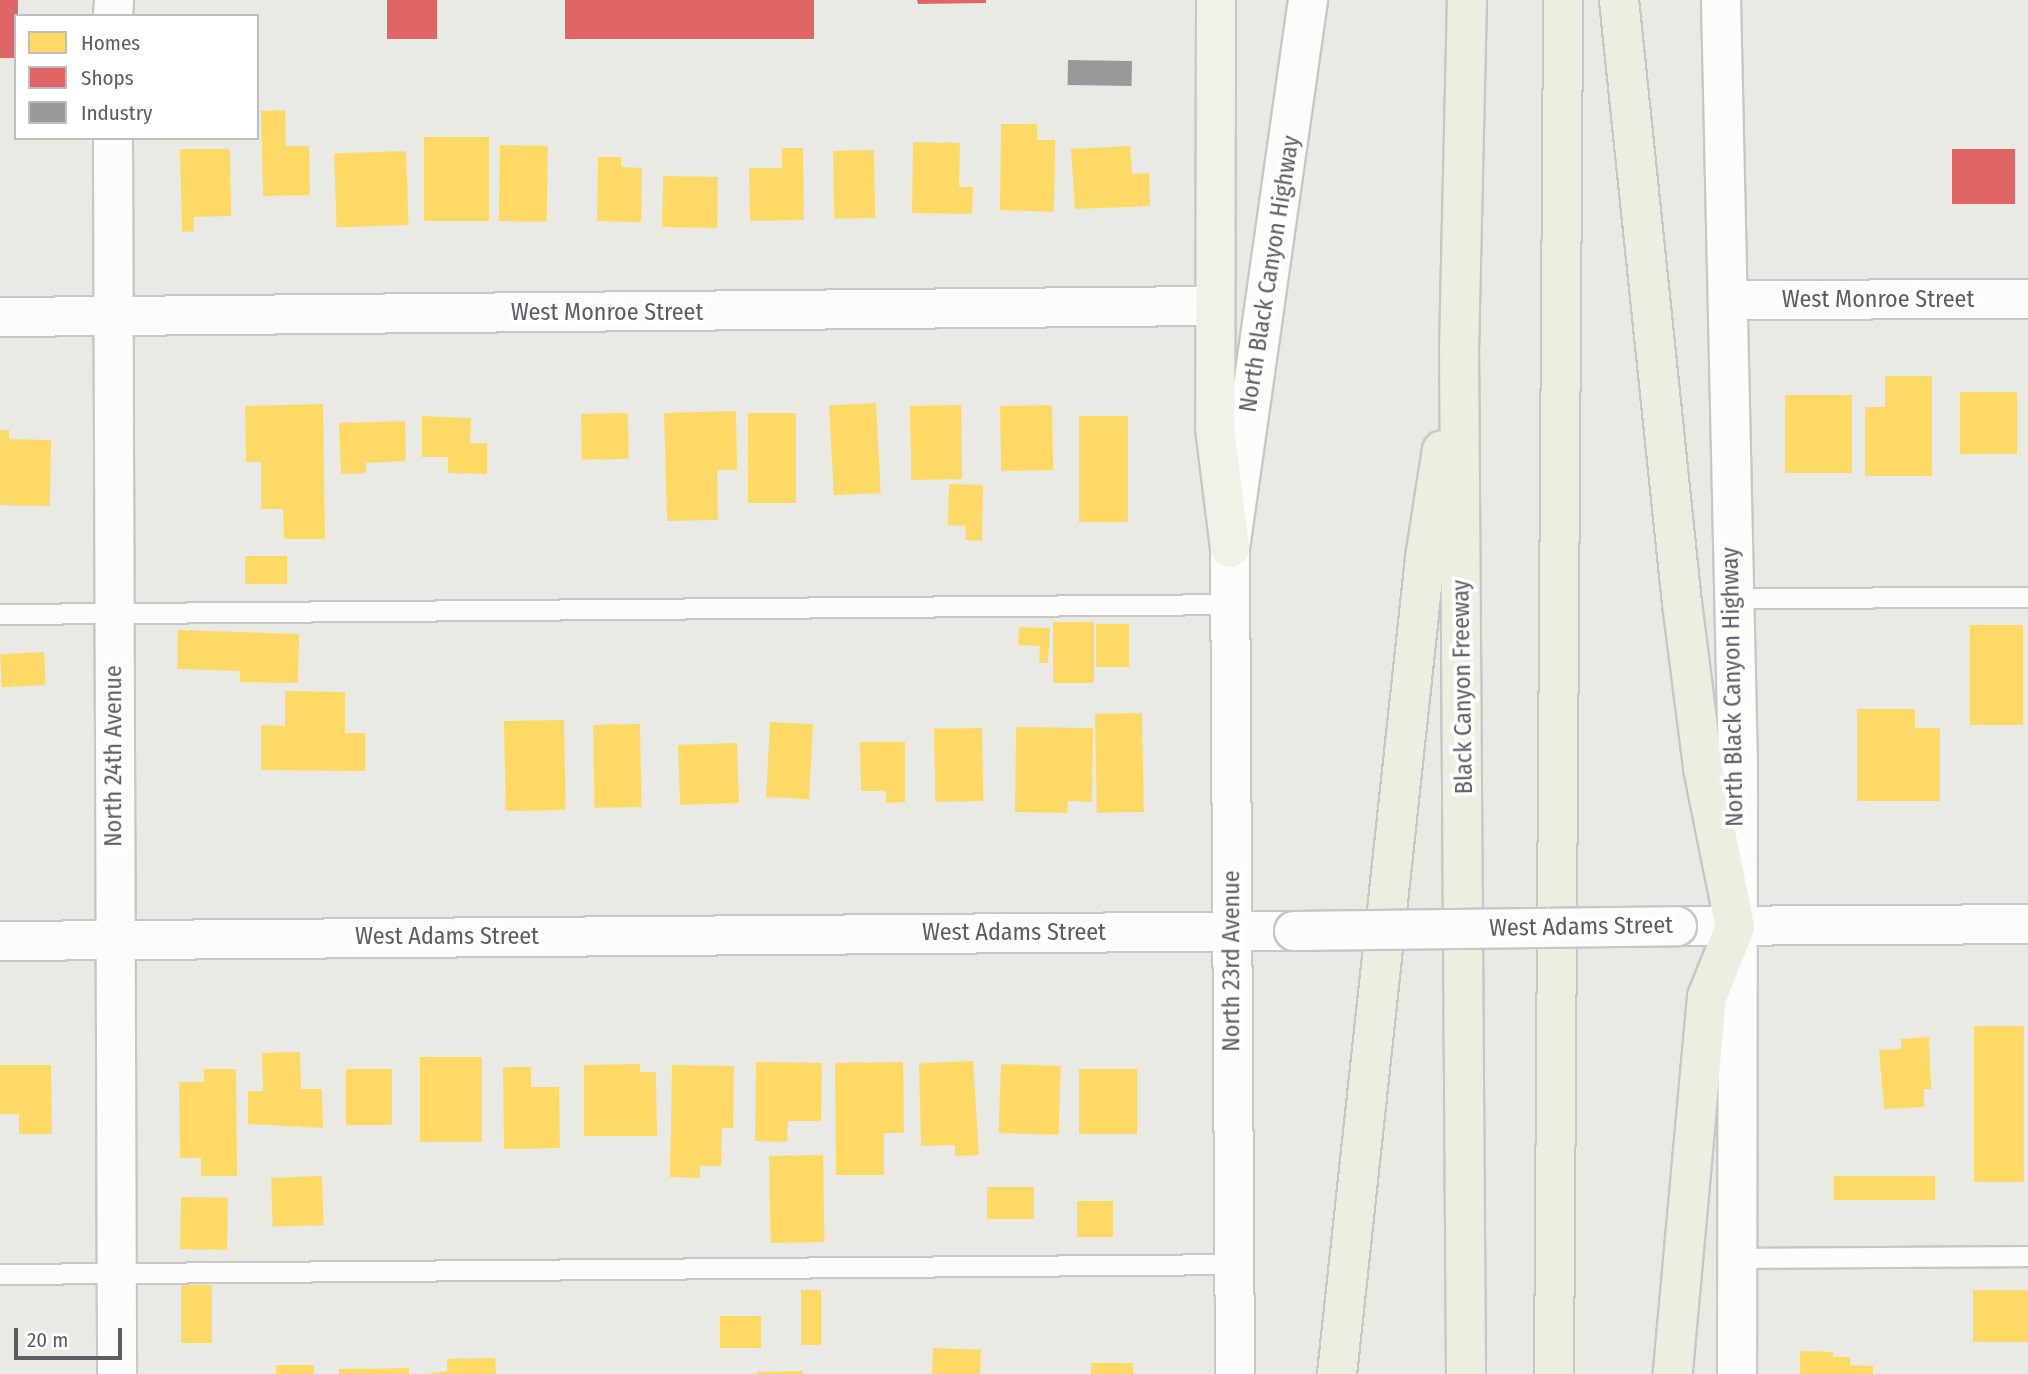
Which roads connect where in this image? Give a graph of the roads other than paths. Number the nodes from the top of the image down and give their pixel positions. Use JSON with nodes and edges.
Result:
{"nodes":[{"id":1,"x":1216,"y":0,"type":"edge"},
{"id":2,"x":1308,"y":0,"type":"edge"},
{"id":3,"x":1466,"y":0,"type":"edge"},
{"id":4,"x":1563,"y":0,"type":"edge"},
{"id":5,"x":1619,"y":0,"type":"edge"},
{"id":6,"x":1721,"y":0,"type":"edge"},
{"id":7,"x":113,"y":140,"type":"edge"},
{"id":8,"x":2028,"y":299,"type":"edge"},
{"id":9,"x":1728,"y":300,"type":"junction"},
{"id":10,"x":1213,"y":306,"type":"junction"},
{"id":11,"x":0,"y":317,"type":"edge"},
{"id":12,"x":112,"y":317,"type":"junction"},
{"id":13,"x":1459,"y":351,"type":"junction"},
{"id":14,"x":1230,"y":548,"type":"junction"},
{"id":15,"x":2028,"y":597,"type":"edge"},
{"id":16,"x":1731,"y":598,"type":"junction"},
{"id":17,"x":1233,"y":604,"type":"junction"},
{"id":18,"x":114,"y":613,"type":"junction"},
{"id":19,"x":0,"y":614,"type":"edge"},
{"id":20,"x":2028,"y":924,"type":"edge"},
{"id":21,"x":1735,"y":927,"type":"junction"},
{"id":22,"x":1231,"y":931,"type":"junction"},
{"id":23,"x":115,"y":940,"type":"junction"},
{"id":24,"x":0,"y":941,"type":"edge"},
{"id":25,"x":2028,"y":1256,"type":"edge"},
{"id":26,"x":1737,"y":1258,"type":"junction"},
{"id":27,"x":1236,"y":1264,"type":"junction"},
{"id":28,"x":117,"y":1273,"type":"junction"},
{"id":29,"x":0,"y":1274,"type":"edge"},
{"id":30,"x":117,"y":1374,"type":"edge"},
{"id":31,"x":1236,"y":1374,"type":"edge"},
{"id":32,"x":1337,"y":1374,"type":"edge"},
{"id":33,"x":1466,"y":1374,"type":"edge"},
{"id":34,"x":1554,"y":1374,"type":"edge"},
{"id":35,"x":1673,"y":1374,"type":"edge"},
{"id":36,"x":1737,"y":1374,"type":"edge"}],
"edges":[{"from":1,"to":10,"type":"main road"},
{"from":2,"to":14,"type":"street","name":"North Black Canyon Highway"},
{"from":3,"to":13,"type":"highway","name":"Black Canyon Freeway"},
{"from":4,"to":34,"type":"highway"},
{"from":5,"to":21,"type":"highway"},
{"from":6,"to":9,"type":"street","name":"North Black Canyon Highway"},
{"from":7,"to":12,"type":"street","name":"North 24th Avenue"},
{"from":8,"to":9,"type":"street","name":"West Monroe Street"},
{"from":9,"to":16,"type":"street","name":"North Black Canyon Highway"},
{"from":10,"to":12,"type":"street","name":"West Monroe Street"},
{"from":10,"to":14,"type":"main road"},
{"from":11,"to":12,"type":"street","name":"West Monroe Street"},
{"from":12,"to":18,"type":"street","name":"North 24th Avenue"},
{"from":13,"to":32,"type":"highway"},
{"from":13,"to":33,"type":"highway","name":"Black Canyon Freeway"},
{"from":14,"to":17,"type":"street","name":"North 23rd Avenue"},
{"from":15,"to":16,"type":"lane"},
{"from":16,"to":21,"type":"street","name":"North Black Canyon Highway"},
{"from":17,"to":18,"type":"lane"},
{"from":17,"to":22,"type":"street","name":"North 23rd Avenue"},
{"from":18,"to":19,"type":"lane"},
{"from":18,"to":23,"type":"street","name":"North 24th Avenue"},
{"from":20,"to":21,"type":"street","name":"West Adams Street"},
{"from":21,"to":22,"type":"street","name":"West Adams Street","bridge":true},
{"from":21,"to":26,"type":"street","name":"North Black Canyon Highway"},
{"from":21,"to":35,"type":"highway"},
{"from":22,"to":23,"type":"street","name":"West Adams Street"},
{"from":22,"to":27,"type":"street","name":"North 23rd Avenue"},
{"from":23,"to":24,"type":"street","name":"West Adams Street"},
{"from":23,"to":28,"type":"street","name":"North 24th Avenue"},
{"from":25,"to":26,"type":"lane"},
{"from":26,"to":36,"type":"street","name":"North Black Canyon Highway"},
{"from":27,"to":28,"type":"lane"},
{"from":27,"to":31,"type":"street","name":"North 23rd Avenue"},
{"from":28,"to":29,"type":"lane"},
{"from":28,"to":30,"type":"street","name":"North 24th Avenue"}]}
